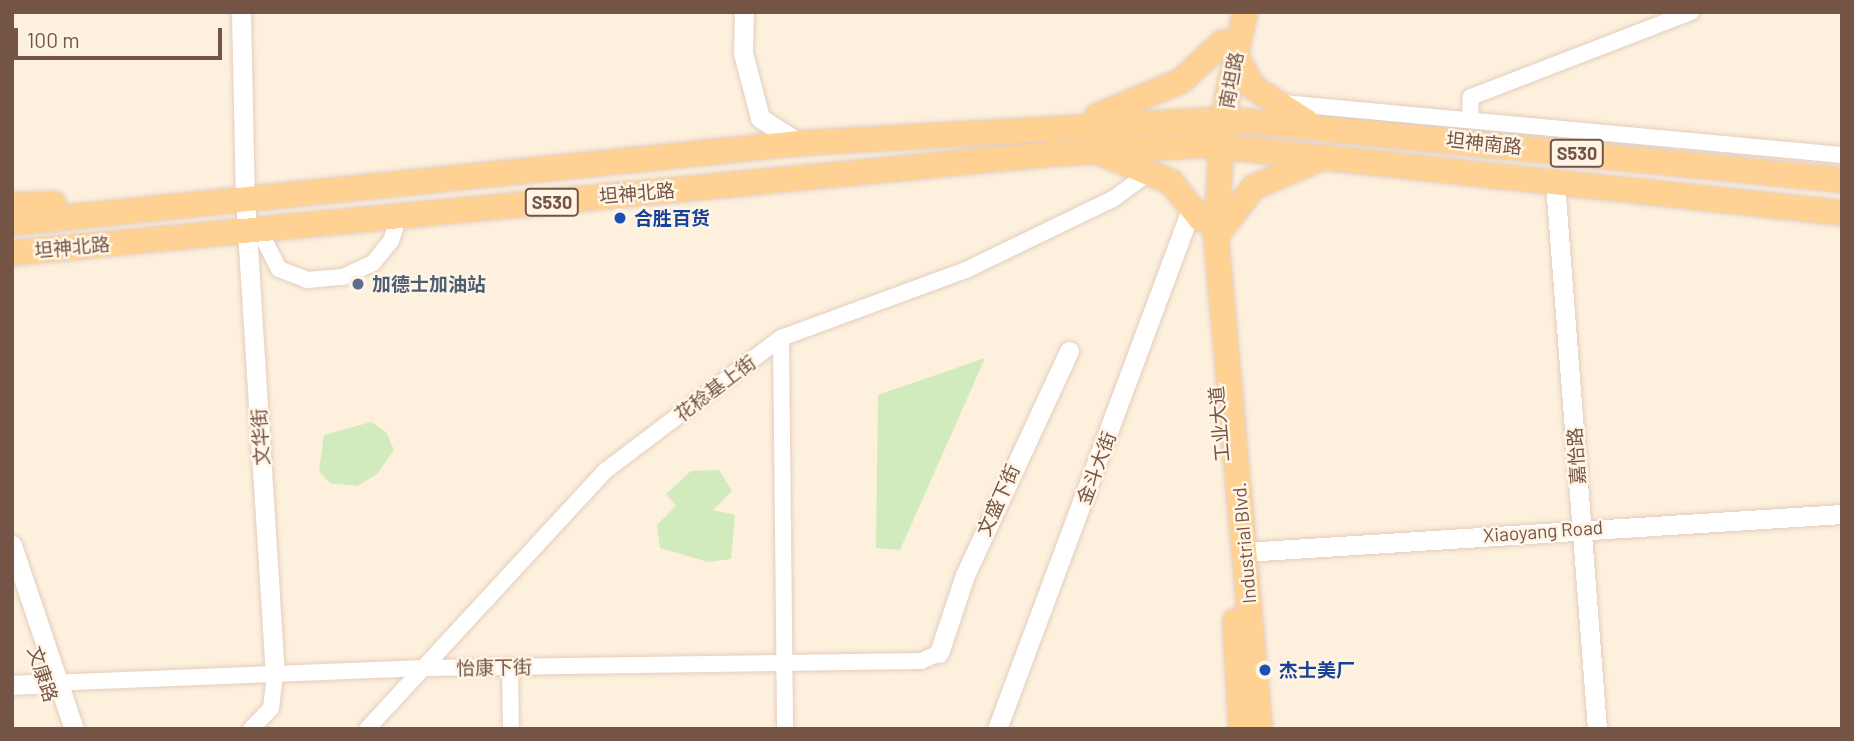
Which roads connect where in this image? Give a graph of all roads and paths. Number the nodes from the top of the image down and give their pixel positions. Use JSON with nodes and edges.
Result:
{"nodes":[{"id":1,"x":241,"y":12,"type":"edge"},
{"id":2,"x":744,"y":12,"type":"edge"},
{"id":3,"x":1230,"y":12,"type":"edge"},
{"id":4,"x":1245,"y":12,"type":"edge"},
{"id":5,"x":1691,"y":12,"type":"edge"},
{"id":6,"x":1229,"y":49,"type":"junction"},
{"id":7,"x":1273,"y":102,"type":"junction"},
{"id":8,"x":1216,"y":119,"type":"junction"},
{"id":9,"x":1470,"y":120,"type":"junction"},
{"id":10,"x":1076,"y":122,"type":"junction"},
{"id":11,"x":1312,"y":125,"type":"junction"},
{"id":12,"x":800,"y":143,"type":"junction"},
{"id":13,"x":1212,"y":146,"type":"junction"},
{"id":14,"x":1091,"y":151,"type":"junction"},
{"id":15,"x":1842,"y":155,"type":"edge"},
{"id":16,"x":1321,"y":159,"type":"junction"},
{"id":17,"x":1150,"y":172,"type":"junction"},
{"id":18,"x":1842,"y":180,"type":"edge"},
{"id":19,"x":1555,"y":183,"type":"junction"},
{"id":20,"x":244,"y":200,"type":"junction"},
{"id":21,"x":12,"y":205,"type":"edge"},
{"id":22,"x":113,"y":213,"type":"junction"},
{"id":23,"x":1842,"y":213,"type":"edge"},
{"id":24,"x":399,"y":216,"type":"junction"},
{"id":25,"x":1203,"y":221,"type":"junction"},
{"id":26,"x":12,"y":223,"type":"edge"},
{"id":27,"x":253,"y":230,"type":"junction"},
{"id":28,"x":89,"y":246,"type":"junction"},
{"id":29,"x":12,"y":253,"type":"edge"},
{"id":30,"x":12,"y":270,"type":"edge"},
{"id":31,"x":781,"y":338,"type":"junction"},
{"id":32,"x":1069,"y":351,"type":"dead end"},
{"id":33,"x":1842,"y":514,"type":"edge"},
{"id":34,"x":1582,"y":528,"type":"junction"},
{"id":35,"x":12,"y":545,"type":"edge"},
{"id":36,"x":1245,"y":552,"type":"junction"},
{"id":37,"x":12,"y":580,"type":"edge"},
{"id":38,"x":939,"y":653,"type":"joint"},
{"id":39,"x":788,"y":660,"type":"junction"},
{"id":40,"x":510,"y":666,"type":"junction"},
{"id":41,"x":424,"y":668,"type":"junction"},
{"id":42,"x":275,"y":674,"type":"junction"},
{"id":43,"x":53,"y":683,"type":"junction"},
{"id":44,"x":12,"y":685,"type":"edge"},
{"id":45,"x":60,"y":729,"type":"edge"},
{"id":46,"x":74,"y":729,"type":"edge"},
{"id":47,"x":251,"y":729,"type":"edge"},
{"id":48,"x":367,"y":729,"type":"edge"},
{"id":49,"x":511,"y":729,"type":"edge"},
{"id":50,"x":785,"y":729,"type":"edge"},
{"id":51,"x":997,"y":729,"type":"edge"},
{"id":52,"x":1241,"y":729,"type":"edge"},
{"id":53,"x":1261,"y":729,"type":"edge"},
{"id":54,"x":1597,"y":729,"type":"edge"}],
"edges":[{"from":1,"to":20,"type":"street","name":"文华街"},
{"from":2,"to":12,"type":"street"},
{"from":3,"to":6,"type":"main road","name":"南坦路"},
{"from":4,"to":6,"type":"main road","name":"南坦路"},
{"from":5,"to":9,"type":"street"},
{"from":6,"to":7,"type":"main road"},
{"from":6,"to":8,"type":"main road","name":"南坦路"},
{"from":6,"to":10,"type":"main road"},
{"from":7,"to":9,"type":"street"},
{"from":7,"to":11,"type":"main road"},
{"from":8,"to":10,"type":"main road","name":"坦神北路","number":"S530"},
{"from":8,"to":11,"type":"main road","name":"坦神南路","number":"S530"},
{"from":8,"to":13,"type":"main road","name":"南坦路"},
{"from":9,"to":15,"type":"street"},
{"from":10,"to":12,"type":"main road","name":"坦神北路","number":"S530"},
{"from":11,"to":18,"type":"main road","name":"坦神南路","number":"S530"},
{"from":12,"to":20,"type":"main road","name":"坦神北路","number":"S530"},
{"from":13,"to":14,"type":"main road","name":"坦神北路","number":"S530"},
{"from":13,"to":16,"type":"main road","name":"坦神南路","number":"S530"},
{"from":13,"to":25,"type":"main road","name":"工业大道"},
{"from":14,"to":17,"type":"main road"},
{"from":14,"to":24,"type":"main road","name":"坦神北路","number":"S530"},
{"from":16,"to":19,"type":"main road","name":"坦神南路","number":"S530"},
{"from":16,"to":25,"type":"main road"},
{"from":17,"to":25,"type":"main road"},
{"from":17,"to":31,"type":"street","name":"花稔基上街"},
{"from":19,"to":23,"type":"main road","name":"坦神南路","number":"S530"},
{"from":19,"to":34,"type":"street","name":"嘉怡路"},
{"from":20,"to":22,"type":"main road","name":"坦神北路","number":"S530"},
{"from":20,"to":27,"type":"street","name":"文华街"},
{"from":21,"to":22,"type":"main road"},
{"from":22,"to":26,"type":"main road","name":"坦神北路","number":"S530"},
{"from":24,"to":27,"type":"main road","name":"坦神北路","number":"S530"},
{"from":24,"to":27,"type":"street"},
{"from":25,"to":36,"type":"main road","name":"Industrial Blvd."},
{"from":25,"to":51,"type":"street","name":"金斗大街"},
{"from":25,"to":52,"type":"main road","name":"工业大道"},
{"from":27,"to":28,"type":"main road","name":"坦神北路","number":"S530"},
{"from":27,"to":42,"type":"street","name":"文华街"},
{"from":28,"to":29,"type":"main road","name":"坦神北路","number":"S530"},
{"from":28,"to":30,"type":"main road"},
{"from":31,"to":39,"type":"street"},
{"from":31,"to":41,"type":"street","name":"花稔基上街"},
{"from":32,"to":38,"type":"street","name":"文盛下街"},
{"from":33,"to":34,"type":"street","name":"Xiaoyang Road"},
{"from":34,"to":36,"type":"street","name":"Xiaoyang Road"},
{"from":34,"to":54,"type":"street","name":"嘉怡路"},
{"from":35,"to":43,"type":"street"},
{"from":36,"to":53,"type":"main road","name":"Industrial Blvd."},
{"from":37,"to":43,"type":"street","name":"文康路"},
{"from":38,"to":39,"type":"street","name":"怡康下街"},
{"from":39,"to":40,"type":"street","name":"怡康下街"},
{"from":39,"to":50,"type":"street"},
{"from":40,"to":41,"type":"street","name":"怡康下街"},
{"from":40,"to":49,"type":"street"},
{"from":41,"to":42,"type":"street","name":"怡康下街"},
{"from":41,"to":48,"type":"street","name":"花稔基上街"},
{"from":42,"to":43,"type":"street","name":"怡康下街"},
{"from":42,"to":47,"type":"street"},
{"from":43,"to":44,"type":"street"},
{"from":43,"to":45,"type":"street","name":"文康路"},
{"from":43,"to":46,"type":"street"}]}
